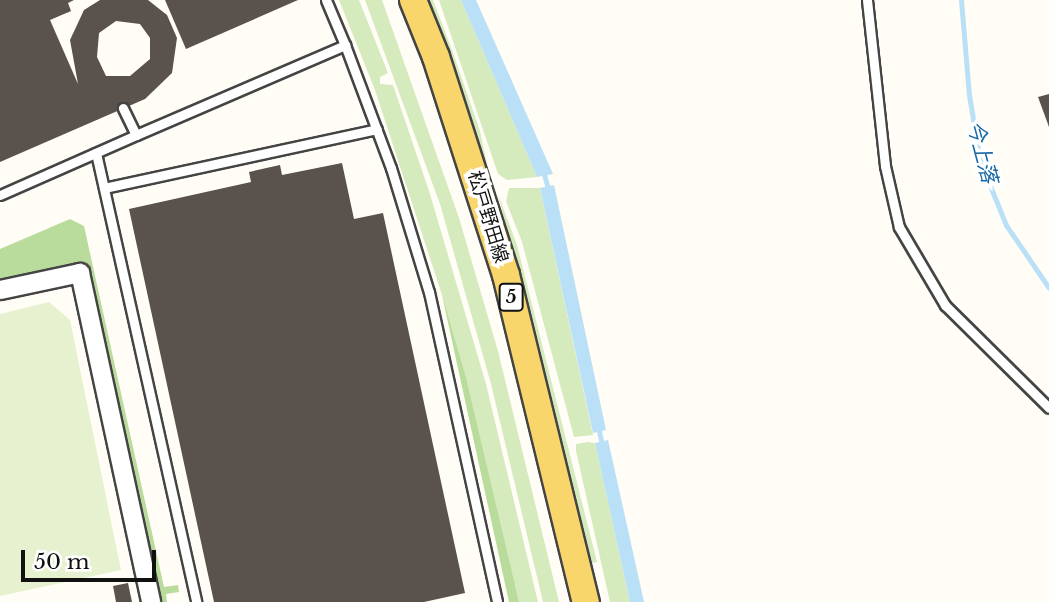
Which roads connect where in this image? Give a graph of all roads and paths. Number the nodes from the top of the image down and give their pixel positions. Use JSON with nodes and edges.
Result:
{"nodes":[{"id":1,"x":326,"y":0,"type":"edge"},
{"id":2,"x":413,"y":0,"type":"edge"},
{"id":3,"x":867,"y":0,"type":"edge"},
{"id":4,"x":345,"y":45,"type":"junction"},
{"id":5,"x":123,"y":108,"type":"dead end"},
{"id":6,"x":377,"y":129,"type":"junction"},
{"id":7,"x":136,"y":135,"type":"junction"},
{"id":8,"x":96,"y":153,"type":"junction"},
{"id":9,"x":104,"y":188,"type":"junction"},
{"id":10,"x":0,"y":195,"type":"edge"},
{"id":11,"x":0,"y":290,"type":"edge"},
{"id":12,"x":1049,"y":408,"type":"edge"},
{"id":13,"x":151,"y":602,"type":"edge"},
{"id":14,"x":196,"y":602,"type":"edge"},
{"id":15,"x":497,"y":602,"type":"edge"},
{"id":16,"x":586,"y":602,"type":"edge"}],
"edges":[{"from":1,"to":4,"type":"lane"},
{"from":2,"to":16,"type":"main road","name":"松戸野田線","number":"5"},
{"from":3,"to":12,"type":"lane"},
{"from":4,"to":6,"type":"lane"},
{"from":4,"to":7,"type":"lane"},
{"from":5,"to":7,"type":"lane"},
{"from":6,"to":9,"type":"lane"},
{"from":6,"to":15,"type":"lane"},
{"from":7,"to":8,"type":"lane"},
{"from":8,"to":9,"type":"lane"},
{"from":8,"to":10,"type":"lane"},
{"from":9,"to":14,"type":"lane"},
{"from":11,"to":13,"type":"street"}]}
